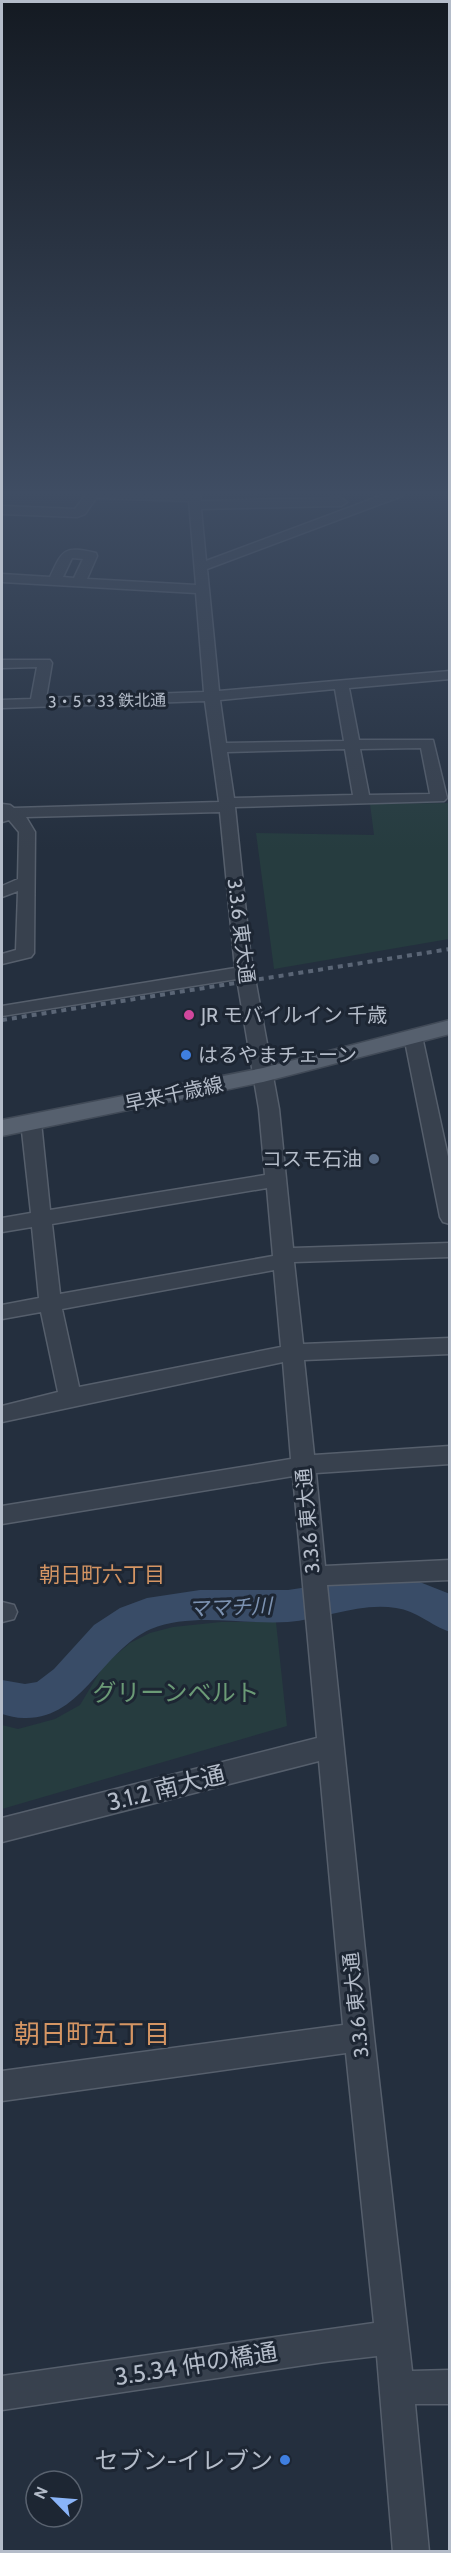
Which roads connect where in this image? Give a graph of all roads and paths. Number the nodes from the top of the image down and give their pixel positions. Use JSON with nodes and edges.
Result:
{"nodes":[{"id":1,"x":205,"y":612,"type":"edge"},
{"id":2,"x":2,"y":664,"type":"edge"},
{"id":3,"x":450,"y":675,"type":"edge"},
{"id":4,"x":341,"y":685,"type":"junction"},
{"id":5,"x":212,"y":697,"type":"junction"},
{"id":6,"x":38,"y":702,"type":"junction"},
{"id":7,"x":2,"y":704,"type":"edge"},
{"id":8,"x":352,"y":743,"type":"junction"},
{"id":9,"x":219,"y":748,"type":"junction"},
{"id":10,"x":362,"y":800,"type":"junction"},
{"id":11,"x":226,"y":805,"type":"junction"},
{"id":12,"x":5,"y":812,"type":"edge"},
{"id":13,"x":26,"y":882,"type":"junction"},
{"id":14,"x":2,"y":892,"type":"edge"},
{"id":15,"x":2,"y":959,"type":"edge"},
{"id":16,"x":245,"y":972,"type":"junction"},
{"id":17,"x":2,"y":1011,"type":"edge"},
{"id":18,"x":450,"y":1027,"type":"edge"},
{"id":19,"x":413,"y":1036,"type":"junction"},
{"id":20,"x":263,"y":1075,"type":"junction"},
{"id":21,"x":31,"y":1122,"type":"junction"},
{"id":22,"x":2,"y":1128,"type":"edge"},
{"id":23,"x":445,"y":1171,"type":"edge"},
{"id":24,"x":275,"y":1180,"type":"junction"},
{"id":25,"x":450,"y":1217,"type":"edge"},
{"id":26,"x":40,"y":1218,"type":"junction"},
{"id":27,"x":2,"y":1225,"type":"edge"},
{"id":28,"x":450,"y":1250,"type":"edge"},
{"id":29,"x":284,"y":1258,"type":"junction"},
{"id":30,"x":50,"y":1302,"type":"junction"},
{"id":31,"x":2,"y":1312,"type":"edge"},
{"id":32,"x":450,"y":1346,"type":"edge"},
{"id":33,"x":294,"y":1352,"type":"junction"},
{"id":34,"x":70,"y":1397,"type":"junction"},
{"id":35,"x":2,"y":1414,"type":"edge"},
{"id":36,"x":450,"y":1455,"type":"edge"},
{"id":37,"x":303,"y":1467,"type":"junction"},
{"id":38,"x":2,"y":1515,"type":"edge"},
{"id":39,"x":450,"y":1570,"type":"edge"},
{"id":40,"x":314,"y":1584,"type":"junction"},
{"id":41,"x":332,"y":1746,"type":"junction"},
{"id":42,"x":2,"y":1830,"type":"edge"},
{"id":43,"x":358,"y":2037,"type":"junction"},
{"id":44,"x":2,"y":2086,"type":"edge"},
{"id":45,"x":391,"y":2338,"type":"junction"},
{"id":46,"x":450,"y":2387,"type":"edge"},
{"id":47,"x":395,"y":2388,"type":"junction"},
{"id":48,"x":2,"y":2393,"type":"edge"},
{"id":49,"x":411,"y":2552,"type":"edge"}],
"edges":[{"from":1,"to":5,"type":"street","name":"3.3.6 東大通"},
{"from":2,"to":6,"type":"street"},
{"from":3,"to":4,"type":"street","name":"3・5・33 鉄北通"},
{"from":4,"to":5,"type":"street","name":"3・5・33 鉄北通"},
{"from":4,"to":8,"type":"street"},
{"from":5,"to":6,"type":"street","name":"3・5・33 鉄北通"},
{"from":5,"to":9,"type":"street","name":"3.3.6 東大通"},
{"from":6,"to":7,"type":"street","name":"3・5・33 鉄北通"},
{"from":8,"to":9,"type":"street"},
{"from":8,"to":10,"type":"street"},
{"from":8,"to":10,"type":"street"},
{"from":9,"to":11,"type":"street","name":"3.3.6 東大通"},
{"from":10,"to":11,"type":"street"},
{"from":11,"to":12,"type":"street"},
{"from":11,"to":16,"type":"street","name":"3.3.6 東大通"},
{"from":12,"to":13,"type":"street"},
{"from":13,"to":14,"type":"street"},
{"from":13,"to":15,"type":"street"},
{"from":16,"to":17,"type":"street"},
{"from":16,"to":20,"type":"street","name":"3.3.6 東大通"},
{"from":18,"to":19,"type":"main road","name":"早来千歳線"},
{"from":19,"to":20,"type":"main road","name":"早来千歳線"},
{"from":19,"to":23,"type":"street"},
{"from":20,"to":21,"type":"main road","name":"早来千歳線"},
{"from":20,"to":24,"type":"street","name":"3.3.6 東大通"},
{"from":21,"to":22,"type":"main road","name":"早来千歳線"},
{"from":21,"to":26,"type":"street"},
{"from":23,"to":25,"type":"street"},
{"from":24,"to":26,"type":"street"},
{"from":24,"to":29,"type":"street","name":"3.3.6 東大通"},
{"from":26,"to":27,"type":"street"},
{"from":26,"to":30,"type":"street"},
{"from":28,"to":29,"type":"street"},
{"from":29,"to":30,"type":"street"},
{"from":29,"to":33,"type":"street","name":"3.3.6 東大通"},
{"from":30,"to":31,"type":"street"},
{"from":30,"to":34,"type":"street"},
{"from":32,"to":33,"type":"street"},
{"from":33,"to":34,"type":"street"},
{"from":33,"to":37,"type":"street","name":"3.3.6 東大通"},
{"from":34,"to":35,"type":"street"},
{"from":36,"to":37,"type":"street"},
{"from":37,"to":38,"type":"street"},
{"from":37,"to":40,"type":"street","name":"3.3.6 東大通"},
{"from":39,"to":40,"type":"street"},
{"from":40,"to":41,"type":"street","name":"3.3.6 東大通"},
{"from":41,"to":42,"type":"street","name":"3.1.2 南大通"},
{"from":41,"to":43,"type":"street","name":"3.3.6 東大通"},
{"from":43,"to":44,"type":"street"},
{"from":43,"to":45,"type":"street","name":"3.3.6 東大通"},
{"from":45,"to":47,"type":"street","name":"3.3.6 東大通"},
{"from":45,"to":48,"type":"street","name":"3.5.34 仲の橋通"},
{"from":46,"to":47,"type":"street"},
{"from":47,"to":49,"type":"street","name":"3.3.6 東大通"}]}
